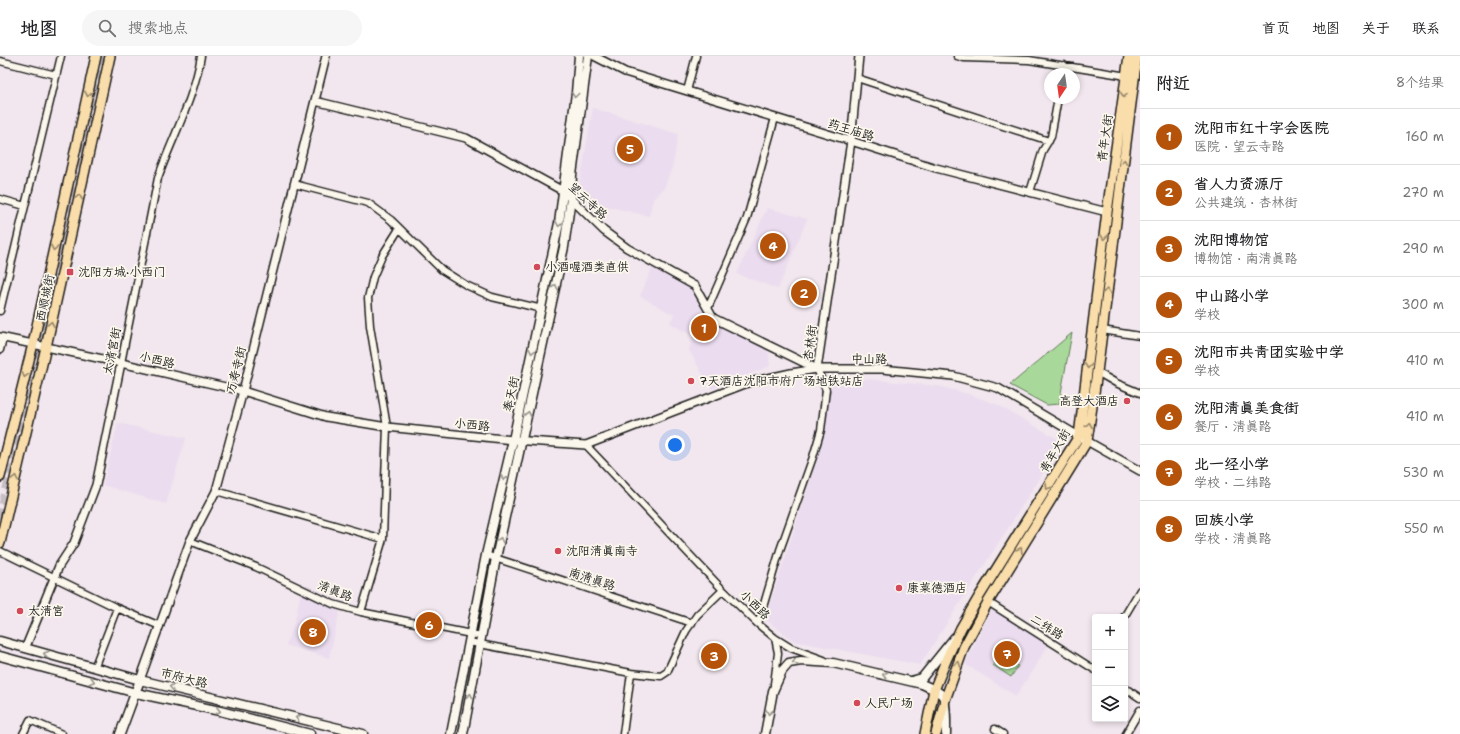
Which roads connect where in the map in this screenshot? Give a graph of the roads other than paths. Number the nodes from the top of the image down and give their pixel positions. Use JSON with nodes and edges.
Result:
{"nodes":[{"id":1,"x":61,"y":56,"type":"edge"},
{"id":2,"x":96,"y":56,"type":"edge"},
{"id":3,"x":110,"y":56,"type":"edge"},
{"id":4,"x":201,"y":56,"type":"edge"},
{"id":5,"x":326,"y":56,"type":"edge"},
{"id":6,"x":579,"y":56,"type":"edge"},
{"id":7,"x":588,"y":56,"type":"edge"},
{"id":8,"x":594,"y":56,"type":"edge"},
{"id":9,"x":696,"y":56,"type":"edge"},
{"id":10,"x":859,"y":56,"type":"edge"},
{"id":11,"x":957,"y":56,"type":"edge"},
{"id":12,"x":1129,"y":56,"type":"edge"},
{"id":13,"x":1138,"y":56,"type":"edge"},
{"id":14,"x":1029,"y":58,"type":"edge"},
{"id":15,"x":0,"y":61,"type":"edge"},
{"id":16,"x":1064,"y":65,"type":"junction"},
{"id":17,"x":1063,"y":68,"type":"edge"},
{"id":18,"x":56,"y":75,"type":"junction"},
{"id":19,"x":1127,"y":76,"type":"junction"},
{"id":20,"x":857,"y":78,"type":"junction"},
{"id":21,"x":687,"y":91,"type":"junction"},
{"id":22,"x":315,"y":101,"type":"junction"},
{"id":23,"x":1057,"y":104,"type":"edge"},
{"id":24,"x":775,"y":118,"type":"junction"},
{"id":25,"x":851,"y":141,"type":"junction"},
{"id":26,"x":1049,"y":141,"type":"junction"},
{"id":27,"x":294,"y":184,"type":"junction"},
{"id":28,"x":563,"y":191,"type":"junction"},
{"id":29,"x":1030,"y":192,"type":"junction"},
{"id":30,"x":571,"y":198,"type":"junction"},
{"id":31,"x":0,"y":199,"type":"edge"},
{"id":32,"x":26,"y":206,"type":"junction"},
{"id":33,"x":1107,"y":212,"type":"junction"},
{"id":34,"x":400,"y":229,"type":"junction"},
{"id":35,"x":708,"y":308,"type":"junction"},
{"id":36,"x":542,"y":309,"type":"junction"},
{"id":37,"x":0,"y":311,"type":"edge"},
{"id":38,"x":1102,"y":330,"type":"junction"},
{"id":39,"x":1140,"y":336,"type":"edge"},
{"id":40,"x":1,"y":338,"type":"edge"},
{"id":41,"x":33,"y":344,"type":"junction"},
{"id":42,"x":46,"y":347,"type":"junction"},
{"id":43,"x":0,"y":350,"type":"edge"},
{"id":44,"x":121,"y":363,"type":"junction"},
{"id":45,"x":817,"y":369,"type":"junction"},
{"id":46,"x":1097,"y":372,"type":"junction"},
{"id":47,"x":243,"y":391,"type":"junction"},
{"id":48,"x":1140,"y":393,"type":"edge"},
{"id":49,"x":386,"y":427,"type":"junction"},
{"id":50,"x":1083,"y":439,"type":"junction"},
{"id":51,"x":513,"y":440,"type":"junction"},
{"id":52,"x":522,"y":441,"type":"junction"},
{"id":53,"x":586,"y":445,"type":"junction"},
{"id":54,"x":1140,"y":471,"type":"edge"},
{"id":55,"x":0,"y":477,"type":"edge"},
{"id":56,"x":216,"y":491,"type":"junction"},
{"id":57,"x":383,"y":539,"type":"junction"},
{"id":58,"x":190,"y":541,"type":"junction"},
{"id":59,"x":0,"y":543,"type":"edge"},
{"id":60,"x":0,"y":551,"type":"edge"},
{"id":61,"x":486,"y":556,"type":"junction"},
{"id":62,"x":496,"y":558,"type":"junction"},
{"id":63,"x":55,"y":578,"type":"junction"},
{"id":64,"x":723,"y":590,"type":"junction"},
{"id":65,"x":1140,"y":590,"type":"edge"},
{"id":66,"x":988,"y":602,"type":"junction"},
{"id":67,"x":117,"y":608,"type":"junction"},
{"id":68,"x":360,"y":612,"type":"junction"},
{"id":69,"x":1126,"y":614,"type":"edge"},
{"id":70,"x":692,"y":623,"type":"junction"},
{"id":71,"x":758,"y":624,"type":"junction"},
{"id":72,"x":160,"y":626,"type":"junction"},
{"id":73,"x":961,"y":628,"type":"junction"},
{"id":74,"x":470,"y":638,"type":"junction"},
{"id":75,"x":775,"y":638,"type":"junction"},
{"id":76,"x":480,"y":640,"type":"junction"},
{"id":77,"x":0,"y":641,"type":"edge"},
{"id":78,"x":27,"y":644,"type":"dead end"},
{"id":79,"x":0,"y":656,"type":"edge"},
{"id":80,"x":96,"y":663,"type":"dead end"},
{"id":81,"x":833,"y":663,"type":"junction"},
{"id":82,"x":1092,"y":667,"type":"edge"},
{"id":83,"x":632,"y":674,"type":"junction"},
{"id":84,"x":140,"y":680,"type":"junction"},
{"id":85,"x":910,"y":681,"type":"junction"},
{"id":86,"x":934,"y":690,"type":"junction"},
{"id":87,"x":1128,"y":690,"type":"edge"},
{"id":88,"x":773,"y":691,"type":"junction"},
{"id":89,"x":136,"y":693,"type":"junction"},
{"id":90,"x":1140,"y":698,"type":"edge"},
{"id":91,"x":945,"y":700,"type":"junction"},
{"id":92,"x":1140,"y":710,"type":"edge"},
{"id":93,"x":995,"y":729,"type":"dead end"},
{"id":94,"x":23,"y":734,"type":"edge"},
{"id":95,"x":62,"y":734,"type":"edge"},
{"id":96,"x":120,"y":734,"type":"edge"},
{"id":97,"x":310,"y":734,"type":"edge"},
{"id":98,"x":363,"y":734,"type":"edge"},
{"id":99,"x":451,"y":734,"type":"edge"},
{"id":100,"x":463,"y":734,"type":"edge"},
{"id":101,"x":622,"y":734,"type":"edge"},
{"id":102,"x":765,"y":734,"type":"edge"},
{"id":103,"x":925,"y":734,"type":"edge"},
{"id":104,"x":936,"y":734,"type":"edge"},
{"id":105,"x":946,"y":734,"type":"edge"},
{"id":106,"x":1003,"y":734,"type":"edge"},
{"id":107,"x":1126,"y":734,"type":"edge"}],
"edges":[{"from":1,"to":18,"type":"street"},
{"from":2,"to":41,"type":"main road","name":"西顺城街","one_way":true},
{"from":42,"to":3,"type":"main road","name":"西顺城街","one_way":true},
{"from":4,"to":44,"type":"street","name":"太清宫街"},
{"from":5,"to":22,"type":"street","name":"万寿寺街"},
{"from":6,"to":28,"type":"main road","name":"奉天街","one_way":true},
{"from":7,"to":30,"type":"main road","name":"奉天街"},
{"from":8,"to":21,"type":"street","name":"药王庙路"},
{"from":9,"to":21,"type":"street"},
{"from":10,"to":20,"type":"street","name":"杏林街"},
{"from":11,"to":14,"type":"street"},
{"from":12,"to":19,"type":"main road","name":"青年大街"},
{"from":38,"to":13,"type":"main road","name":"青年大街","one_way":true},
{"from":14,"to":16,"type":"street"},
{"from":15,"to":18,"type":"street"},
{"from":16,"to":17,"type":"street"},
{"from":16,"to":19,"type":"street"},
{"from":18,"to":32,"type":"street"},
{"from":19,"to":33,"type":"main road","name":"青年大街","one_way":true},
{"from":20,"to":25,"type":"street","name":"杏林街"},
{"from":20,"to":26,"type":"street"},
{"from":21,"to":24,"type":"street","name":"药王庙路"},
{"from":22,"to":27,"type":"street","name":"万寿寺街"},
{"from":22,"to":28,"type":"street","name":"望云寺路"},
{"from":23,"to":26,"type":"street"},
{"from":24,"to":25,"type":"street","name":"药王庙路"},
{"from":24,"to":35,"type":"street"},
{"from":25,"to":29,"type":"street","name":"药王庙路"},
{"from":25,"to":45,"type":"street","name":"杏林街"},
{"from":26,"to":29,"type":"street"},
{"from":27,"to":34,"type":"street"},
{"from":27,"to":47,"type":"street","name":"万寿寺街"},
{"from":28,"to":30,"type":"street","name":"望云寺路"},
{"from":28,"to":36,"type":"main road","name":"奉天街","one_way":true},
{"from":29,"to":33,"type":"street","name":"药王庙路"},
{"from":30,"to":35,"type":"street","name":"望云寺路"},
{"from":52,"to":30,"type":"main road","name":"奉天街","one_way":true},
{"from":31,"to":32,"type":"street"},
{"from":32,"to":37,"type":"street"},
{"from":33,"to":50,"type":"main road","name":"青年大街","one_way":true},
{"from":34,"to":36,"type":"street"},
{"from":34,"to":49,"type":"street"},
{"from":35,"to":45,"type":"street","name":"望云寺路"},
{"from":36,"to":51,"type":"main road","name":"奉天街","one_way":true},
{"from":38,"to":39,"type":"street"},
{"from":38,"to":46,"type":"main road","name":"青年大街"},
{"from":40,"to":41,"type":"street","name":"小西路"},
{"from":40,"to":43,"type":"street"},
{"from":41,"to":42,"type":"street","name":"小西路"},
{"from":41,"to":55,"type":"main road","name":"西顺城街","one_way":true},
{"from":42,"to":44,"type":"street","name":"小西路"},
{"from":59,"to":42,"type":"main road","name":"西顺城街","one_way":true},
{"from":44,"to":47,"type":"street","name":"小西路"},
{"from":44,"to":63,"type":"street","name":"太清宫街"},
{"from":45,"to":50,"type":"street","name":"中山路"},
{"from":45,"to":53,"type":"street","name":"中山路"},
{"from":45,"to":71,"type":"street","name":"杏林街"},
{"from":46,"to":48,"type":"street"},
{"from":50,"to":46,"type":"main road","name":"青年大街","one_way":true},
{"from":47,"to":49,"type":"street","name":"小西路"},
{"from":47,"to":56,"type":"street","name":"万寿寺街"},
{"from":49,"to":51,"type":"street","name":"小西路"},
{"from":49,"to":57,"type":"street"},
{"from":50,"to":54,"type":"street","name":"中山路"},
{"from":66,"to":50,"type":"main road","name":"青年大街","one_way":true},
{"from":50,"to":73,"type":"main road","name":"青年大街","one_way":true},
{"from":51,"to":52,"type":"street","name":"小西路"},
{"from":51,"to":61,"type":"main road","name":"奉天街","one_way":true},
{"from":52,"to":53,"type":"street","name":"小西路"},
{"from":62,"to":52,"type":"main road","name":"奉天街","one_way":true},
{"from":53,"to":64,"type":"street","name":"小西路"},
{"from":56,"to":57,"type":"street"},
{"from":56,"to":58,"type":"street","name":"万寿寺街"},
{"from":57,"to":68,"type":"street"},
{"from":58,"to":68,"type":"street","name":"清真路"},
{"from":58,"to":72,"type":"street","name":"万寿寺街"},
{"from":60,"to":63,"type":"street"},
{"from":61,"to":62,"type":"street","name":"南清真路"},
{"from":61,"to":74,"type":"main road","name":"奉天街"},
{"from":62,"to":70,"type":"street","name":"南清真路"},
{"from":62,"to":76,"type":"main road","name":"奉天街"},
{"from":63,"to":67,"type":"street"},
{"from":63,"to":78,"type":"street","name":"太清宫街"},
{"from":64,"to":70,"type":"street","name":"清真路"},
{"from":64,"to":71,"type":"street","name":"小西路"},
{"from":65,"to":69,"type":"street"},
{"from":66,"to":82,"type":"street","name":"二纬路"},
{"from":91,"to":66,"type":"main road","name":"青年大街","one_way":true},
{"from":67,"to":72,"type":"street"},
{"from":67,"to":80,"type":"street"},
{"from":68,"to":74,"type":"street","name":"清真路"},
{"from":70,"to":83,"type":"street","name":"清真路"},
{"from":71,"to":75,"type":"street","name":"小西路"},
{"from":72,"to":84,"type":"street","name":"万寿寺街"},
{"from":73,"to":85,"type":"main road"},
{"from":73,"to":86,"type":"main road","name":"青年大街"},
{"from":74,"to":76,"type":"street","name":"清真路"},
{"from":74,"to":99,"type":"main road","name":"奉天街"},
{"from":75,"to":81,"type":"street","name":"小西路"},
{"from":75,"to":88,"type":"street"},
{"from":76,"to":83,"type":"street","name":"清真路"},
{"from":100,"to":76,"type":"main road","name":"奉天街","one_way":true},
{"from":84,"to":77,"type":"main road","name":"市府大路","one_way":true},
{"from":79,"to":89,"type":"main road","name":"市府大路","one_way":true},
{"from":85,"to":81,"type":"main road","one_way":true},
{"from":81,"to":88,"type":"main road","one_way":true},
{"from":83,"to":101,"type":"street"},
{"from":84,"to":89,"type":"main road"},
{"from":98,"to":84,"type":"main road","name":"市府大路","one_way":true},
{"from":85,"to":86,"type":"main road"},
{"from":86,"to":91,"type":"main road"},
{"from":86,"to":103,"type":"main road","name":"青年大街"},
{"from":87,"to":90,"type":"street"},
{"from":88,"to":102,"type":"main road","one_way":true},
{"from":89,"to":96,"type":"main road"},
{"from":89,"to":97,"type":"main road","name":"市府大路","one_way":true},
{"from":91,"to":104,"type":"main road","name":"青年大街"},
{"from":91,"to":105,"type":"main road"},
{"from":92,"to":107,"type":"street"},
{"from":93,"to":106,"type":"street"},
{"from":94,"to":95,"type":"street"}]}
